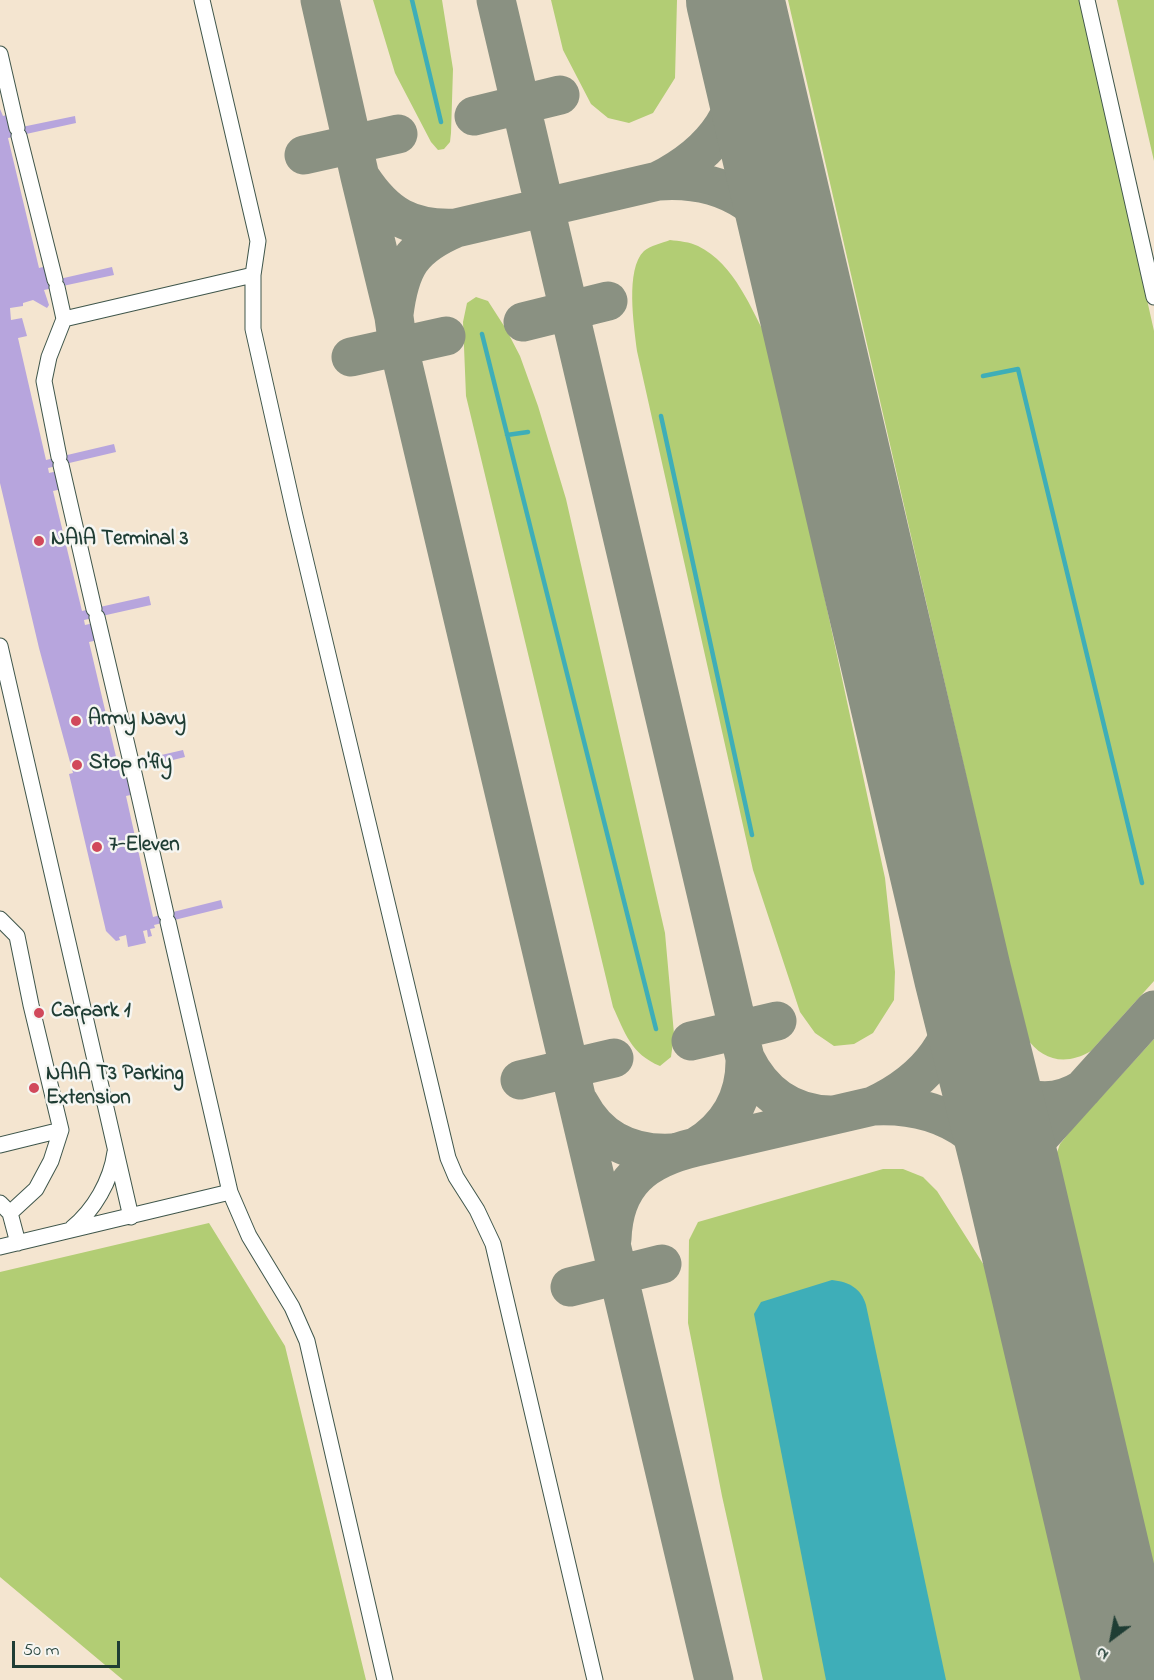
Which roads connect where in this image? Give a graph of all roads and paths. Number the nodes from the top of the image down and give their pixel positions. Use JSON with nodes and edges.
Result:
{"nodes":[{"id":1,"x":202,"y":0,"type":"edge"},
{"id":2,"x":1087,"y":0,"type":"edge"},
{"id":3,"x":0,"y":54,"type":"edge"},
{"id":4,"x":253,"y":275,"type":"junction"},
{"id":5,"x":1154,"y":297,"type":"edge"},
{"id":6,"x":64,"y":319,"type":"junction"},
{"id":7,"x":0,"y":646,"type":"edge"},
{"id":8,"x":0,"y":919,"type":"edge"},
{"id":9,"x":61,"y":1130,"type":"junction"},
{"id":10,"x":0,"y":1145,"type":"edge"},
{"id":11,"x":116,"y":1146,"type":"junction"},
{"id":12,"x":230,"y":1192,"type":"junction"},
{"id":13,"x":5,"y":1208,"type":"edge"},
{"id":14,"x":131,"y":1217,"type":"junction"},
{"id":15,"x":69,"y":1231,"type":"junction"},
{"id":16,"x":18,"y":1243,"type":"junction"},
{"id":17,"x":0,"y":1247,"type":"edge"},
{"id":18,"x":385,"y":1680,"type":"edge"},
{"id":19,"x":595,"y":1680,"type":"edge"}],
"edges":[{"from":1,"to":4,"type":"lane"},
{"from":2,"to":5,"type":"lane"},
{"from":3,"to":6,"type":"lane"},
{"from":4,"to":6,"type":"lane"},
{"from":4,"to":19,"type":"lane"},
{"from":6,"to":12,"type":"lane"},
{"from":7,"to":11,"type":"lane"},
{"from":8,"to":9,"type":"lane"},
{"from":9,"to":10,"type":"lane"},
{"from":9,"to":13,"type":"lane"},
{"from":11,"to":14,"type":"lane"},
{"from":11,"to":15,"type":"lane"},
{"from":12,"to":14,"type":"lane"},
{"from":12,"to":18,"type":"lane"},
{"from":13,"to":16,"type":"lane"},
{"from":14,"to":15,"type":"lane"},
{"from":15,"to":16,"type":"lane"},
{"from":16,"to":17,"type":"lane"}]}
